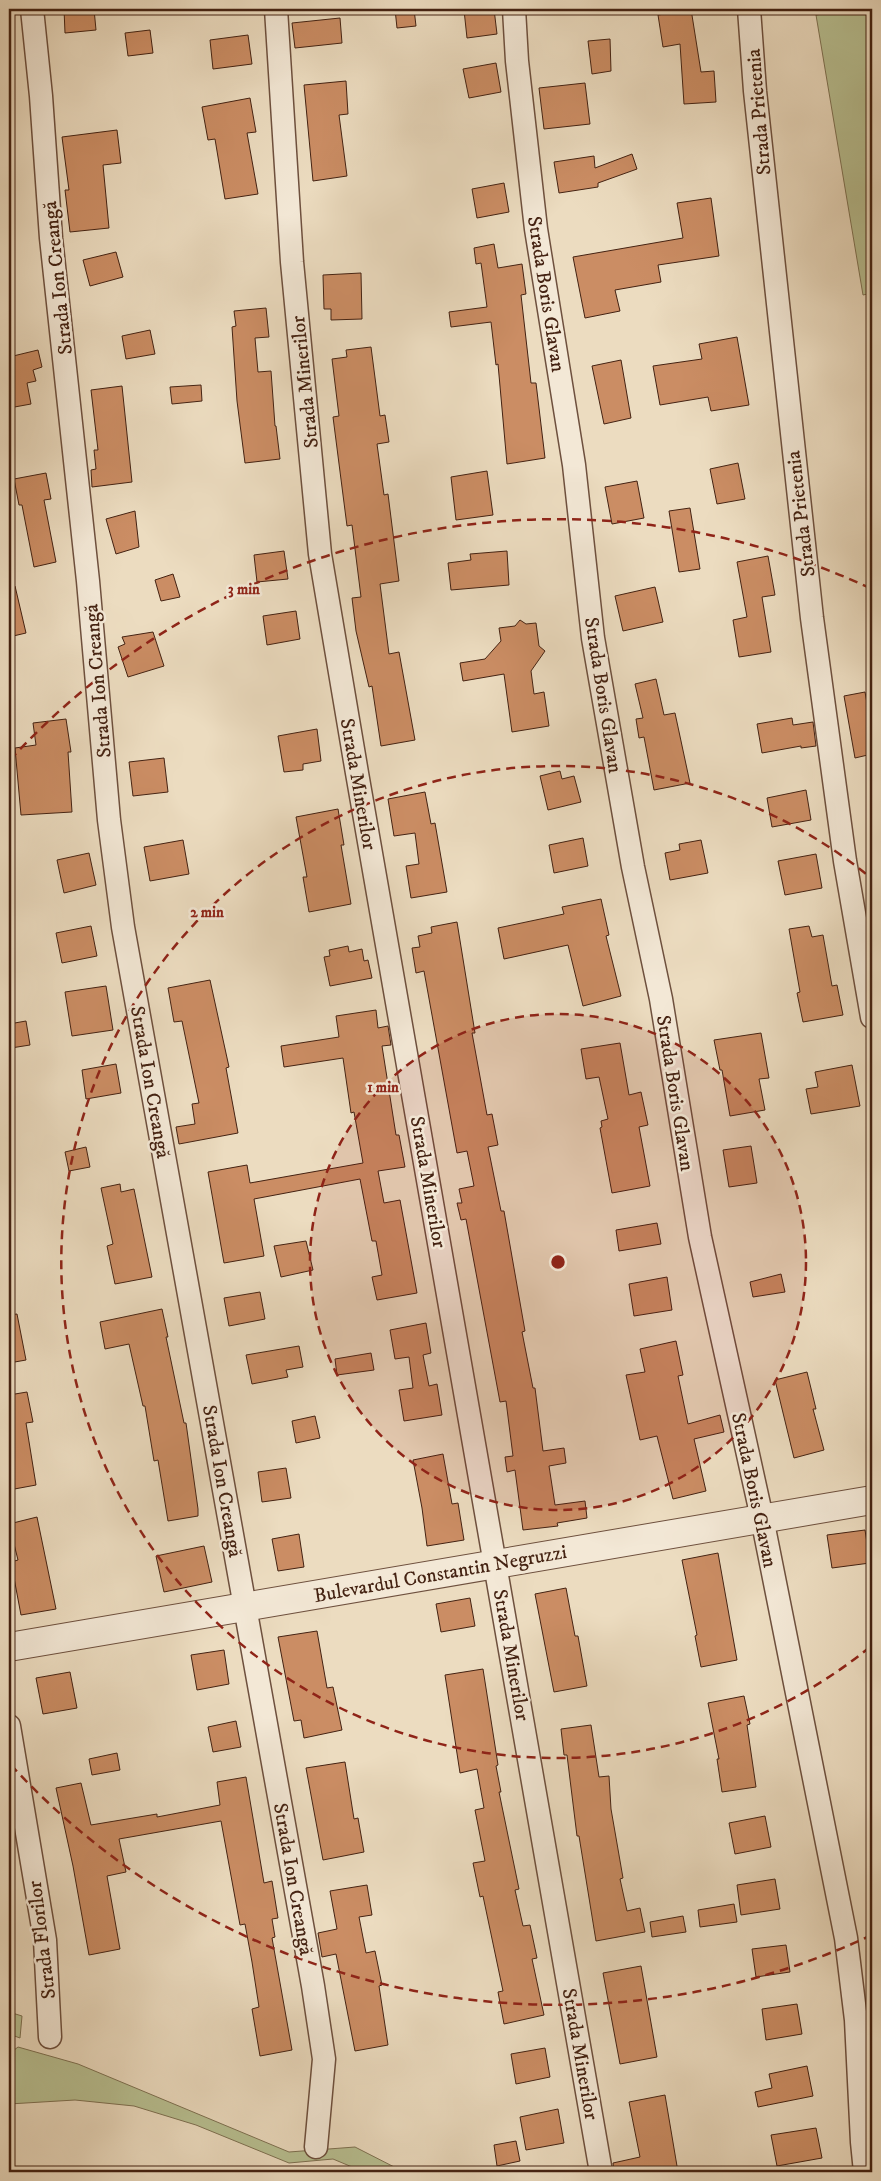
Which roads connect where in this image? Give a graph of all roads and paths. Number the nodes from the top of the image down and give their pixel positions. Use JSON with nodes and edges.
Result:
{"nodes":[{"id":1,"x":32,"y":9,"type":"edge"},
{"id":2,"x":276,"y":9,"type":"edge"},
{"id":3,"x":514,"y":9,"type":"edge"},
{"id":4,"x":749,"y":9,"type":"edge"},
{"id":5,"x":872,"y":1018,"type":"edge"},
{"id":6,"x":872,"y":1500,"type":"edge"},
{"id":7,"x":762,"y":1518,"type":"junction"},
{"id":8,"x":496,"y":1563,"type":"junction"},
{"id":9,"x":247,"y":1607,"type":"junction"},
{"id":10,"x":9,"y":1648,"type":"edge"},
{"id":11,"x":9,"y":1726,"type":"edge"},
{"id":12,"x":50,"y":2037,"type":"dead end"},
{"id":13,"x":316,"y":2147,"type":"dead end"},
{"id":14,"x":601,"y":2172,"type":"edge"},
{"id":15,"x":866,"y":2172,"type":"edge"}],
"edges":[{"from":1,"to":9,"type":"street","name":"Strada Ion Creangă"},
{"from":2,"to":8,"type":"street","name":"Strada Minerilor"},
{"from":3,"to":7,"type":"street","name":"Strada Boris Glavan"},
{"from":4,"to":5,"type":"street","name":"Strada Prietenia"},
{"from":6,"to":7,"type":"street","name":"Bulevardul Constantin Negruzzi"},
{"from":7,"to":8,"type":"street","name":"Bulevardul Constantin Negruzzi"},
{"from":7,"to":15,"type":"street","name":"Strada Boris Glavan"},
{"from":8,"to":9,"type":"street","name":"Bulevardul Constantin Negruzzi"},
{"from":8,"to":14,"type":"street","name":"Strada Minerilor"},
{"from":9,"to":10,"type":"street","name":"Bulevardul Constantin Negruzzi"},
{"from":9,"to":13,"type":"street","name":"Strada Ion Creangă"},
{"from":11,"to":12,"type":"street","name":"Strada Florilor"}]}
